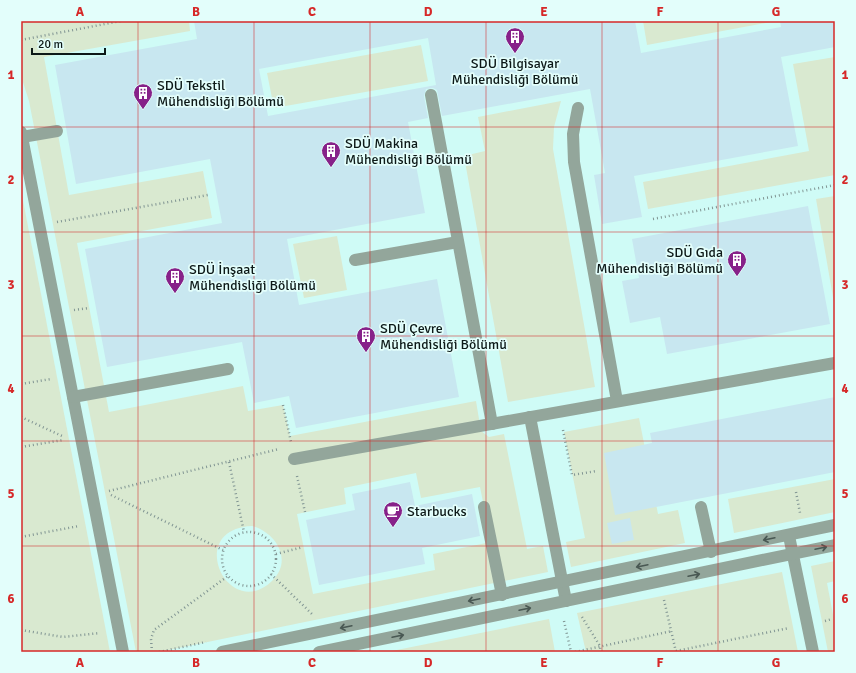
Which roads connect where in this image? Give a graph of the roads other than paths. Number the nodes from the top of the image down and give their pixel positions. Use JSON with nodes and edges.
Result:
{"nodes":[{"id":1,"x":431,"y":95,"type":"dead end"},
{"id":2,"x":578,"y":108,"type":"dead end"},
{"id":3,"x":57,"y":131,"type":"dead end"},
{"id":4,"x":22,"y":135,"type":"edge"},
{"id":5,"x":458,"y":242,"type":"junction"},
{"id":6,"x":355,"y":260,"type":"dead end"},
{"id":7,"x":835,"y":362,"type":"edge"},
{"id":8,"x":228,"y":369,"type":"dead end"},
{"id":9,"x":73,"y":397,"type":"junction"},
{"id":10,"x":617,"y":401,"type":"junction"},
{"id":11,"x":530,"y":417,"type":"junction"},
{"id":12,"x":492,"y":424,"type":"junction"},
{"id":13,"x":294,"y":460,"type":"dead end"},
{"id":14,"x":484,"y":507,"type":"dead end"},
{"id":15,"x":701,"y":507,"type":"dead end"},
{"id":16,"x":835,"y":526,"type":"edge"},
{"id":17,"x":789,"y":536,"type":"junction"},
{"id":18,"x":835,"y":545,"type":"edge"},
{"id":19,"x":711,"y":552,"type":"junction"},
{"id":20,"x":793,"y":554,"type":"junction"},
{"id":21,"x":563,"y":582,"type":"junction"},
{"id":22,"x":502,"y":595,"type":"junction"},
{"id":23,"x":566,"y":601,"type":"junction"},
{"id":24,"x":123,"y":652,"type":"edge"},
{"id":25,"x":222,"y":652,"type":"edge"},
{"id":26,"x":319,"y":652,"type":"edge"},
{"id":27,"x":813,"y":652,"type":"edge"}],
"edges":[{"from":1,"to":5,"type":"street"},
{"from":2,"to":10,"type":"street"},
{"from":3,"to":4,"type":"street"},
{"from":4,"to":9,"type":"street"},
{"from":5,"to":6,"type":"street"},
{"from":5,"to":12,"type":"street"},
{"from":7,"to":10,"type":"street"},
{"from":8,"to":9,"type":"street"},
{"from":9,"to":24,"type":"street"},
{"from":10,"to":11,"type":"street"},
{"from":11,"to":12,"type":"street"},
{"from":11,"to":21,"type":"street"},
{"from":12,"to":13,"type":"street"},
{"from":14,"to":22,"type":"street"},
{"from":15,"to":19,"type":"street"},
{"from":16,"to":17,"type":"street"},
{"from":17,"to":19,"type":"street","one_way":true},
{"from":17,"to":20,"type":"street"},
{"from":20,"to":18,"type":"street","one_way":true},
{"from":19,"to":21,"type":"street","one_way":true},
{"from":23,"to":20,"type":"street","one_way":true},
{"from":20,"to":27,"type":"street"},
{"from":21,"to":22,"type":"street"},
{"from":21,"to":23,"type":"street"},
{"from":22,"to":25,"type":"street","one_way":true},
{"from":26,"to":23,"type":"street","one_way":true}]}
